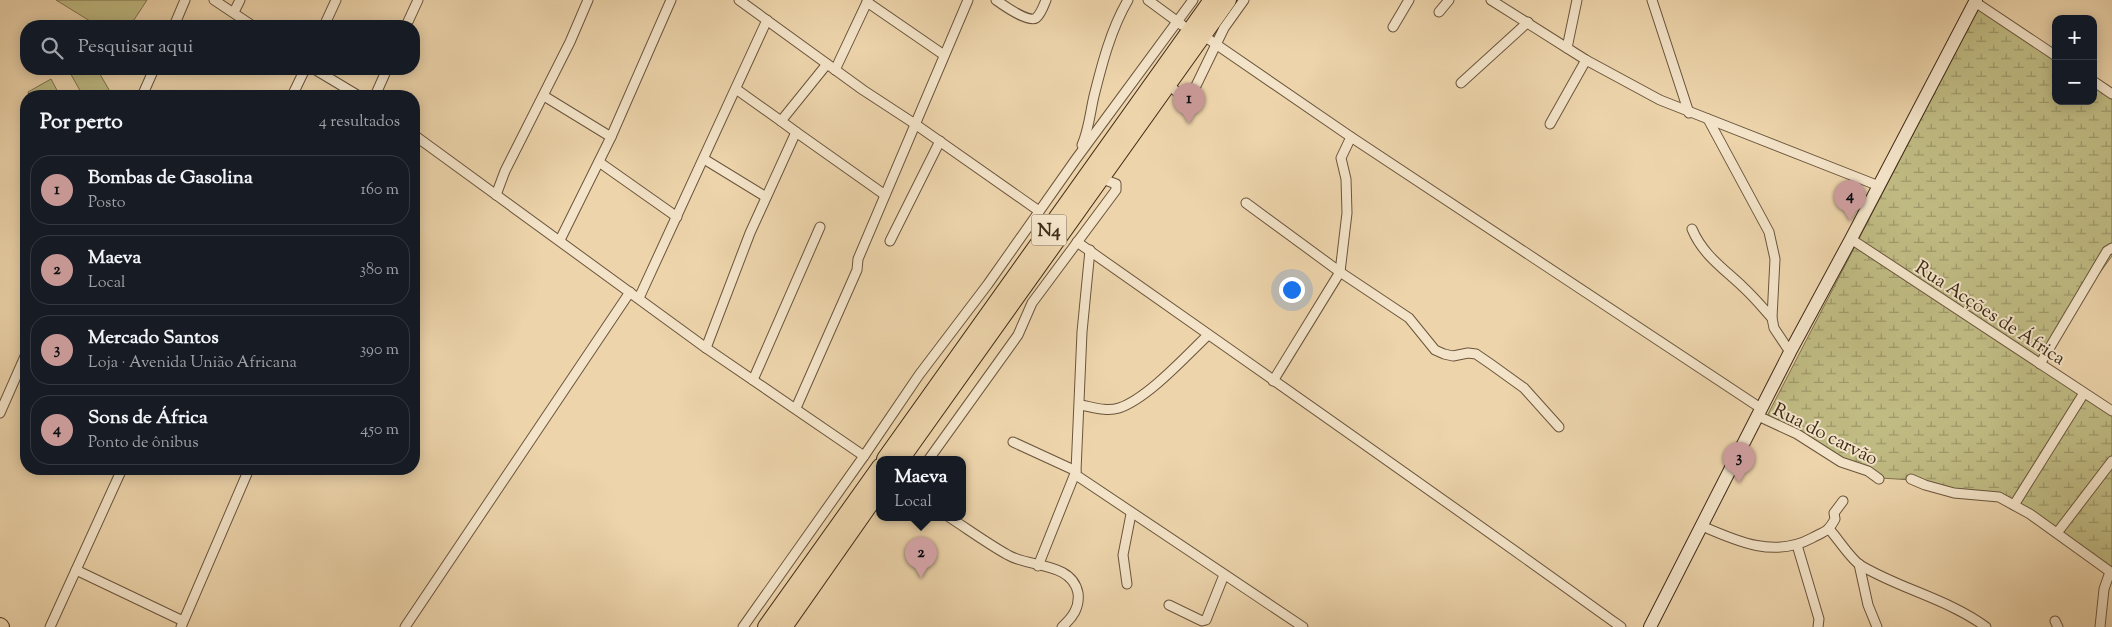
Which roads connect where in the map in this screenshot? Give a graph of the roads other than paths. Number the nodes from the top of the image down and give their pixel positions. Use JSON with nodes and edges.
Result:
{"nodes":[{"id":1,"x":185,"y":0,"type":"edge"},
{"id":2,"x":214,"y":0,"type":"edge"},
{"id":3,"x":240,"y":0,"type":"edge"},
{"id":4,"x":336,"y":0,"type":"edge"},
{"id":5,"x":418,"y":0,"type":"edge"},
{"id":6,"x":588,"y":0,"type":"edge"},
{"id":7,"x":671,"y":0,"type":"edge"},
{"id":8,"x":739,"y":0,"type":"edge"},
{"id":9,"x":968,"y":0,"type":"edge"},
{"id":10,"x":996,"y":0,"type":"edge"},
{"id":11,"x":1046,"y":0,"type":"edge"},
{"id":12,"x":1128,"y":0,"type":"edge"},
{"id":13,"x":1149,"y":0,"type":"edge"},
{"id":14,"x":1192,"y":0,"type":"edge"},
{"id":15,"x":1212,"y":0,"type":"edge"},
{"id":16,"x":1228,"y":0,"type":"edge"},
{"id":17,"x":1244,"y":0,"type":"edge"},
{"id":18,"x":1409,"y":0,"type":"edge"},
{"id":19,"x":1449,"y":0,"type":"edge"},
{"id":20,"x":1491,"y":0,"type":"edge"},
{"id":21,"x":1577,"y":0,"type":"edge"},
{"id":22,"x":1652,"y":0,"type":"edge"},
{"id":23,"x":868,"y":1,"type":"edge"},
{"id":24,"x":1975,"y":1,"type":"edge"},
{"id":25,"x":748,"y":3,"type":"edge"},
{"id":26,"x":234,"y":12,"type":"junction"},
{"id":27,"x":1439,"y":12,"type":"dead end"},
{"id":28,"x":177,"y":20,"type":"edge"},
{"id":29,"x":245,"y":20,"type":"edge"},
{"id":30,"x":327,"y":20,"type":"edge"},
{"id":31,"x":409,"y":20,"type":"edge"},
{"id":32,"x":767,"y":20,"type":"junction"},
{"id":33,"x":1528,"y":22,"type":"junction"},
{"id":34,"x":1393,"y":28,"type":"dead end"},
{"id":35,"x":1197,"y":34,"type":"junction"},
{"id":36,"x":1566,"y":48,"type":"junction"},
{"id":37,"x":2052,"y":53,"type":"edge"},
{"id":38,"x":944,"y":55,"type":"junction"},
{"id":39,"x":1586,"y":60,"type":"junction"},
{"id":40,"x":827,"y":64,"type":"junction"},
{"id":41,"x":835,"y":70,"type":"junction"},
{"id":42,"x":151,"y":75,"type":"edge"},
{"id":43,"x":302,"y":75,"type":"edge"},
{"id":44,"x":324,"y":75,"type":"edge"},
{"id":45,"x":384,"y":75,"type":"edge"},
{"id":46,"x":1167,"y":83,"type":"junction"},
{"id":47,"x":1461,"y":83,"type":"dead end"},
{"id":48,"x":2097,"y":84,"type":"edge"},
{"id":49,"x":736,"y":89,"type":"junction"},
{"id":50,"x":145,"y":90,"type":"edge"},
{"id":51,"x":295,"y":90,"type":"edge"},
{"id":52,"x":349,"y":90,"type":"edge"},
{"id":53,"x":377,"y":90,"type":"edge"},
{"id":54,"x":2112,"y":94,"type":"edge"},
{"id":55,"x":544,"y":96,"type":"junction"},
{"id":56,"x":1689,"y":112,"type":"junction"},
{"id":57,"x":1708,"y":119,"type":"junction"},
{"id":58,"x":781,"y":121,"type":"junction"},
{"id":59,"x":915,"y":124,"type":"junction"},
{"id":60,"x":1550,"y":124,"type":"dead end"},
{"id":61,"x":796,"y":132,"type":"junction"},
{"id":62,"x":611,"y":137,"type":"junction"},
{"id":63,"x":1351,"y":137,"type":"junction"},
{"id":64,"x":420,"y":139,"type":"edge"},
{"id":65,"x":940,"y":141,"type":"junction"},
{"id":66,"x":704,"y":159,"type":"junction"},
{"id":67,"x":1076,"y":159,"type":"junction"},
{"id":68,"x":599,"y":162,"type":"junction"},
{"id":69,"x":1100,"y":178,"type":"junction"},
{"id":70,"x":1879,"y":186,"type":"junction"},
{"id":71,"x":496,"y":195,"type":"junction"},
{"id":72,"x":885,"y":195,"type":"junction"},
{"id":73,"x":766,"y":197,"type":"junction"},
{"id":74,"x":1246,"y":203,"type":"dead end"},
{"id":75,"x":1039,"y":212,"type":"junction"},
{"id":76,"x":677,"y":217,"type":"junction"},
{"id":77,"x":820,"y":227,"type":"dead end"},
{"id":78,"x":1692,"y":229,"type":"dead end"},
{"id":79,"x":1851,"y":239,"type":"junction"},
{"id":80,"x":560,"y":240,"type":"junction"},
{"id":81,"x":890,"y":240,"type":"dead end"},
{"id":82,"x":1078,"y":242,"type":"junction"},
{"id":83,"x":2112,"y":248,"type":"edge"},
{"id":84,"x":1090,"y":250,"type":"junction"},
{"id":85,"x":1340,"y":272,"type":"junction"},
{"id":86,"x":630,"y":292,"type":"junction"},
{"id":87,"x":639,"y":298,"type":"junction"},
{"id":88,"x":1772,"y":318,"type":"junction"},
{"id":89,"x":1208,"y":335,"type":"junction"},
{"id":90,"x":706,"y":348,"type":"junction"},
{"id":91,"x":1790,"y":352,"type":"junction"},
{"id":92,"x":2040,"y":364,"type":"junction"},
{"id":93,"x":20,"y":368,"type":"edge"},
{"id":94,"x":753,"y":380,"type":"junction"},
{"id":95,"x":1273,"y":381,"type":"junction"},
{"id":96,"x":2084,"y":393,"type":"junction"},
{"id":97,"x":1081,"y":405,"type":"junction"},
{"id":98,"x":796,"y":408,"type":"junction"},
{"id":99,"x":1760,"y":412,"type":"junction"},
{"id":100,"x":2112,"y":412,"type":"edge"},
{"id":101,"x":0,"y":413,"type":"edge"},
{"id":102,"x":1559,"y":427,"type":"dead end"},
{"id":103,"x":1013,"y":442,"type":"dead end"},
{"id":104,"x":912,"y":451,"type":"edge"},
{"id":105,"x":864,"y":456,"type":"junction"},
{"id":106,"x":887,"y":456,"type":"edge"},
{"id":107,"x":931,"y":456,"type":"edge"},
{"id":108,"x":2112,"y":461,"type":"edge"},
{"id":109,"x":876,"y":473,"type":"edge"},
{"id":110,"x":1076,"y":473,"type":"junction"},
{"id":111,"x":119,"y":475,"type":"edge"},
{"id":112,"x":246,"y":475,"type":"edge"},
{"id":113,"x":1879,"y":478,"type":"dead end"},
{"id":114,"x":1911,"y":479,"type":"dead end"},
{"id":115,"x":876,"y":496,"type":"edge"},
{"id":116,"x":1843,"y":501,"type":"dead end"},
{"id":117,"x":2014,"y":505,"type":"junction"},
{"id":118,"x":1131,"y":514,"type":"junction"},
{"id":119,"x":956,"y":521,"type":"edge"},
{"id":120,"x":1702,"y":526,"type":"junction"},
{"id":121,"x":1830,"y":530,"type":"junction"},
{"id":122,"x":2057,"y":533,"type":"junction"},
{"id":123,"x":1797,"y":545,"type":"junction"},
{"id":124,"x":1858,"y":564,"type":"junction"},
{"id":125,"x":1038,"y":566,"type":"junction"},
{"id":126,"x":76,"y":570,"type":"junction"},
{"id":127,"x":2111,"y":572,"type":"edge"},
{"id":128,"x":1224,"y":574,"type":"junction"},
{"id":129,"x":1127,"y":584,"type":"dead end"},
{"id":130,"x":1169,"y":605,"type":"dead end"},
{"id":131,"x":182,"y":624,"type":"edge"},
{"id":132,"x":50,"y":627,"type":"edge"},
{"id":133,"x":405,"y":627,"type":"edge"},
{"id":134,"x":743,"y":627,"type":"edge"},
{"id":135,"x":766,"y":627,"type":"edge"},
{"id":136,"x":784,"y":627,"type":"edge"},
{"id":137,"x":1062,"y":627,"type":"edge"},
{"id":138,"x":1303,"y":627,"type":"edge"},
{"id":139,"x":1621,"y":627,"type":"edge"},
{"id":140,"x":1650,"y":627,"type":"edge"},
{"id":141,"x":1818,"y":627,"type":"edge"},
{"id":142,"x":1877,"y":627,"type":"edge"},
{"id":143,"x":1986,"y":627,"type":"edge"},
{"id":144,"x":2100,"y":627,"type":"edge"}],
"edges":[{"from":1,"to":28,"type":"street"},
{"from":2,"to":26,"type":"street"},
{"from":3,"to":26,"type":"street"},
{"from":4,"to":30,"type":"street"},
{"from":5,"to":31,"type":"street"},
{"from":6,"to":55,"type":"street"},
{"from":7,"to":62,"type":"street"},
{"from":8,"to":25,"type":"street"},
{"from":9,"to":38,"type":"street"},
{"from":10,"to":11,"type":"street"},
{"from":12,"to":67,"type":"street"},
{"from":13,"to":35,"type":"street","name":"Rua do carvão"},
{"from":14,"to":35,"type":"street"},
{"from":15,"to":35,"type":"highway","number":"N4"},
{"from":16,"to":35,"type":"highway","number":"N4"},
{"from":17,"to":35,"type":"street"},
{"from":18,"to":34,"type":"street"},
{"from":19,"to":27,"type":"street"},
{"from":20,"to":33,"type":"street"},
{"from":21,"to":36,"type":"street"},
{"from":22,"to":56,"type":"street"},
{"from":23,"to":38,"type":"street"},
{"from":23,"to":41,"type":"street"},
{"from":24,"to":37,"type":"street"},
{"from":24,"to":70,"type":"main road"},
{"from":25,"to":32,"type":"street"},
{"from":26,"to":29,"type":"street"},
{"from":32,"to":40,"type":"street"},
{"from":32,"to":49,"type":"street"},
{"from":33,"to":36,"type":"street"},
{"from":33,"to":47,"type":"street"},
{"from":35,"to":46,"type":"highway","number":"N4"},
{"from":35,"to":46,"type":"street"},
{"from":35,"to":63,"type":"street","name":"Rua do carvão"},
{"from":35,"to":67,"type":"street"},
{"from":35,"to":106,"type":"highway","number":"N4"},
{"from":36,"to":39,"type":"street"},
{"from":38,"to":59,"type":"street"},
{"from":39,"to":56,"type":"street"},
{"from":39,"to":60,"type":"street"},
{"from":40,"to":41,"type":"street"},
{"from":40,"to":58,"type":"street"},
{"from":41,"to":59,"type":"street"},
{"from":42,"to":50,"type":"street"},
{"from":43,"to":51,"type":"street"},
{"from":44,"to":52,"type":"street"},
{"from":45,"to":53,"type":"street"},
{"from":46,"to":69,"type":"highway","number":"N4"},
{"from":48,"to":54,"type":"street"},
{"from":49,"to":58,"type":"street"},
{"from":49,"to":66,"type":"street"},
{"from":55,"to":62,"type":"street"},
{"from":55,"to":71,"type":"street"},
{"from":56,"to":57,"type":"street"},
{"from":57,"to":70,"type":"street"},
{"from":57,"to":88,"type":"street"},
{"from":58,"to":61,"type":"street"},
{"from":59,"to":65,"type":"street"},
{"from":59,"to":72,"type":"street"},
{"from":61,"to":72,"type":"street"},
{"from":61,"to":73,"type":"street"},
{"from":62,"to":68,"type":"street"},
{"from":63,"to":85,"type":"street"},
{"from":63,"to":99,"type":"street","name":"Rua do carvão"},
{"from":64,"to":71,"type":"street"},
{"from":65,"to":75,"type":"street"},
{"from":65,"to":81,"type":"street"},
{"from":66,"to":73,"type":"street"},
{"from":66,"to":76,"type":"street"},
{"from":67,"to":75,"type":"street"},
{"from":68,"to":76,"type":"street"},
{"from":68,"to":80,"type":"street"},
{"from":69,"to":82,"type":"street"},
{"from":69,"to":104,"type":"highway","number":"N4"},
{"from":70,"to":79,"type":"main road"},
{"from":71,"to":80,"type":"street"},
{"from":72,"to":98,"type":"street"},
{"from":73,"to":90,"type":"street"},
{"from":74,"to":85,"type":"street"},
{"from":75,"to":105,"type":"street"},
{"from":76,"to":87,"type":"street"},
{"from":77,"to":94,"type":"street"},
{"from":78,"to":88,"type":"street"},
{"from":79,"to":91,"type":"main road"},
{"from":79,"to":92,"type":"street","name":"Rua Acções de África"},
{"from":80,"to":86,"type":"street"},
{"from":82,"to":84,"type":"street"},
{"from":82,"to":107,"type":"street"},
{"from":83,"to":92,"type":"street"},
{"from":84,"to":89,"type":"street"},
{"from":84,"to":97,"type":"street"},
{"from":85,"to":95,"type":"street"},
{"from":85,"to":102,"type":"street"},
{"from":86,"to":87,"type":"street"},
{"from":86,"to":133,"type":"street"},
{"from":87,"to":90,"type":"street"},
{"from":88,"to":91,"type":"street"},
{"from":89,"to":95,"type":"street"},
{"from":89,"to":97,"type":"street"},
{"from":90,"to":94,"type":"street"},
{"from":91,"to":99,"type":"main road"},
{"from":92,"to":96,"type":"street","name":"Rua Acções de África"},
{"from":93,"to":101,"type":"street"},
{"from":94,"to":98,"type":"street"},
{"from":95,"to":139,"type":"street"},
{"from":96,"to":100,"type":"street","name":"Rua Acções de África"},
{"from":96,"to":117,"type":"street"},
{"from":97,"to":110,"type":"street"},
{"from":98,"to":105,"type":"street"},
{"from":99,"to":113,"type":"street","name":"Rua do carvão"},
{"from":99,"to":120,"type":"main road"},
{"from":103,"to":110,"type":"street"},
{"from":105,"to":134,"type":"street"},
{"from":108,"to":122,"type":"street"},
{"from":109,"to":135,"type":"highway"},
{"from":110,"to":118,"type":"street"},
{"from":110,"to":125,"type":"street"},
{"from":111,"to":126,"type":"street"},
{"from":112,"to":131,"type":"street"},
{"from":114,"to":117,"type":"street"},
{"from":115,"to":136,"type":"highway"},
{"from":116,"to":121,"type":"street"},
{"from":117,"to":122,"type":"street"},
{"from":118,"to":128,"type":"street"},
{"from":118,"to":129,"type":"street"},
{"from":119,"to":125,"type":"street"},
{"from":120,"to":123,"type":"street"},
{"from":120,"to":140,"type":"main road"},
{"from":121,"to":123,"type":"street"},
{"from":121,"to":124,"type":"street"},
{"from":122,"to":127,"type":"street"},
{"from":123,"to":141,"type":"street"},
{"from":124,"to":142,"type":"street"},
{"from":124,"to":143,"type":"street"},
{"from":125,"to":137,"type":"street"},
{"from":126,"to":131,"type":"street"},
{"from":126,"to":132,"type":"street"},
{"from":127,"to":144,"type":"street"},
{"from":128,"to":130,"type":"street"},
{"from":128,"to":138,"type":"street"}]}
